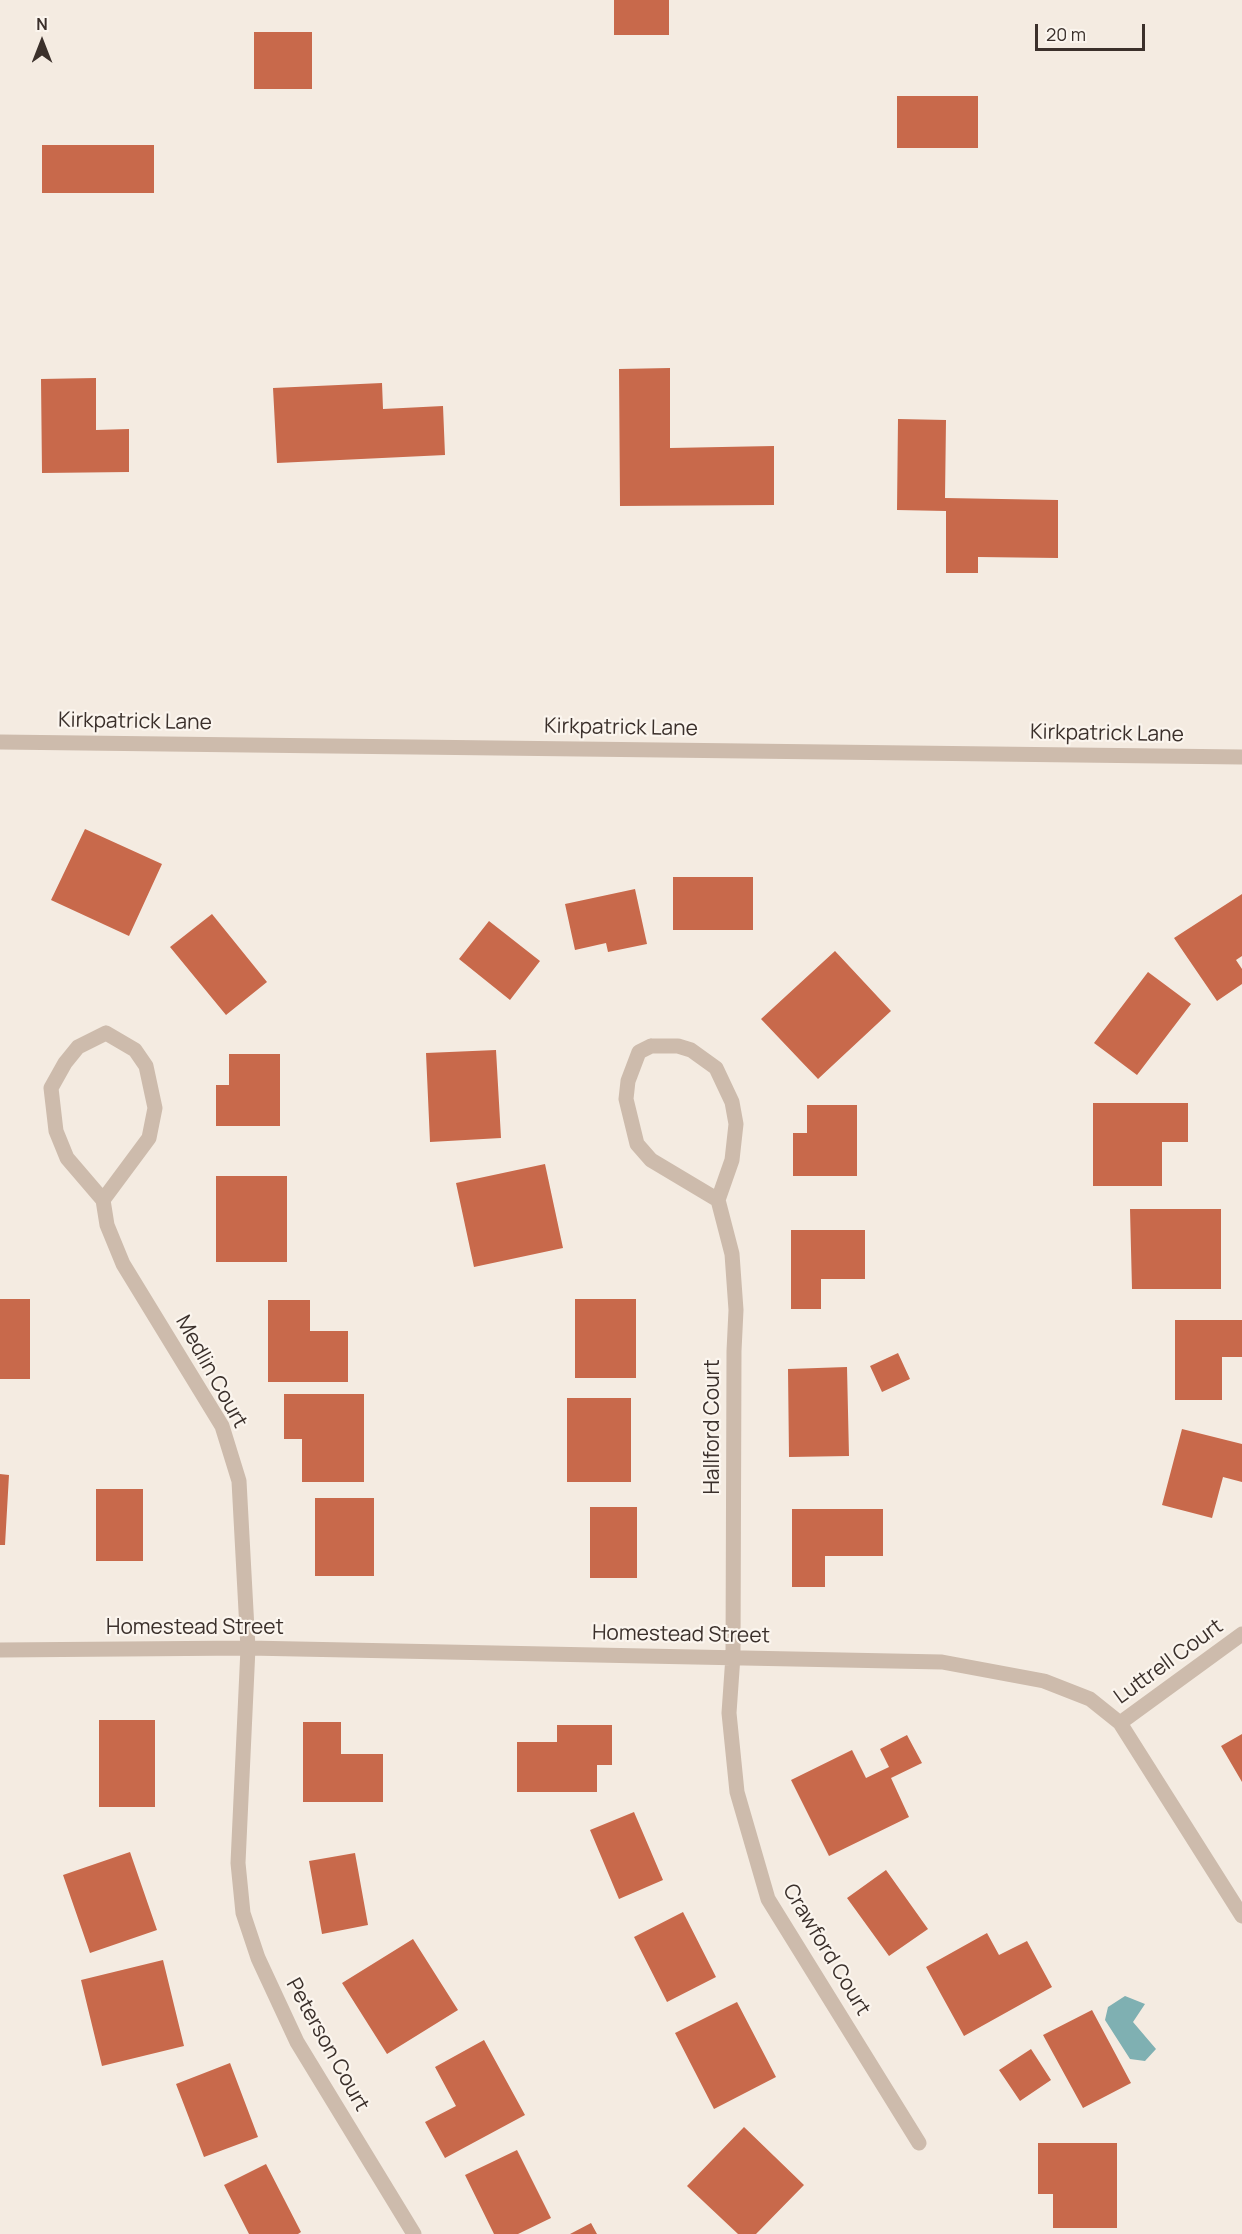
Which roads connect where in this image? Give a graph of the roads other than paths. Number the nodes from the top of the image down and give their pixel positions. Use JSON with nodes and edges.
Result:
{"nodes":[{"id":1,"x":0,"y":742,"type":"edge"},
{"id":2,"x":1242,"y":757,"type":"edge"},
{"id":3,"x":103,"y":1200,"type":"junction"},
{"id":4,"x":718,"y":1200,"type":"junction"},
{"id":5,"x":1242,"y":1634,"type":"edge"},
{"id":6,"x":248,"y":1648,"type":"junction"},
{"id":7,"x":0,"y":1650,"type":"edge"},
{"id":8,"x":733,"y":1656,"type":"junction"},
{"id":9,"x":1120,"y":1723,"type":"junction"},
{"id":10,"x":1242,"y":1916,"type":"edge"},
{"id":11,"x":919,"y":2143,"type":"dead end"},
{"id":12,"x":414,"y":2234,"type":"edge"}],
"edges":[{"from":1,"to":2,"type":"street","name":"Kirkpatrick Lane"},
{"from":3,"to":3,"type":"street","name":"Medlin Court"},
{"from":3,"to":6,"type":"street","name":"Medlin Court"},
{"from":4,"to":4,"type":"street"},
{"from":4,"to":8,"type":"street","name":"Hallford Court"},
{"from":5,"to":9,"type":"street","name":"Luttrell Court"},
{"from":6,"to":7,"type":"street","name":"Homestead Street"},
{"from":6,"to":8,"type":"street","name":"Homestead Street"},
{"from":6,"to":12,"type":"street","name":"Peterson Court"},
{"from":8,"to":9,"type":"street","name":"Homestead Street"},
{"from":8,"to":11,"type":"street","name":"Crawford Court"},
{"from":9,"to":10,"type":"street","name":"Homestead Street"}]}
